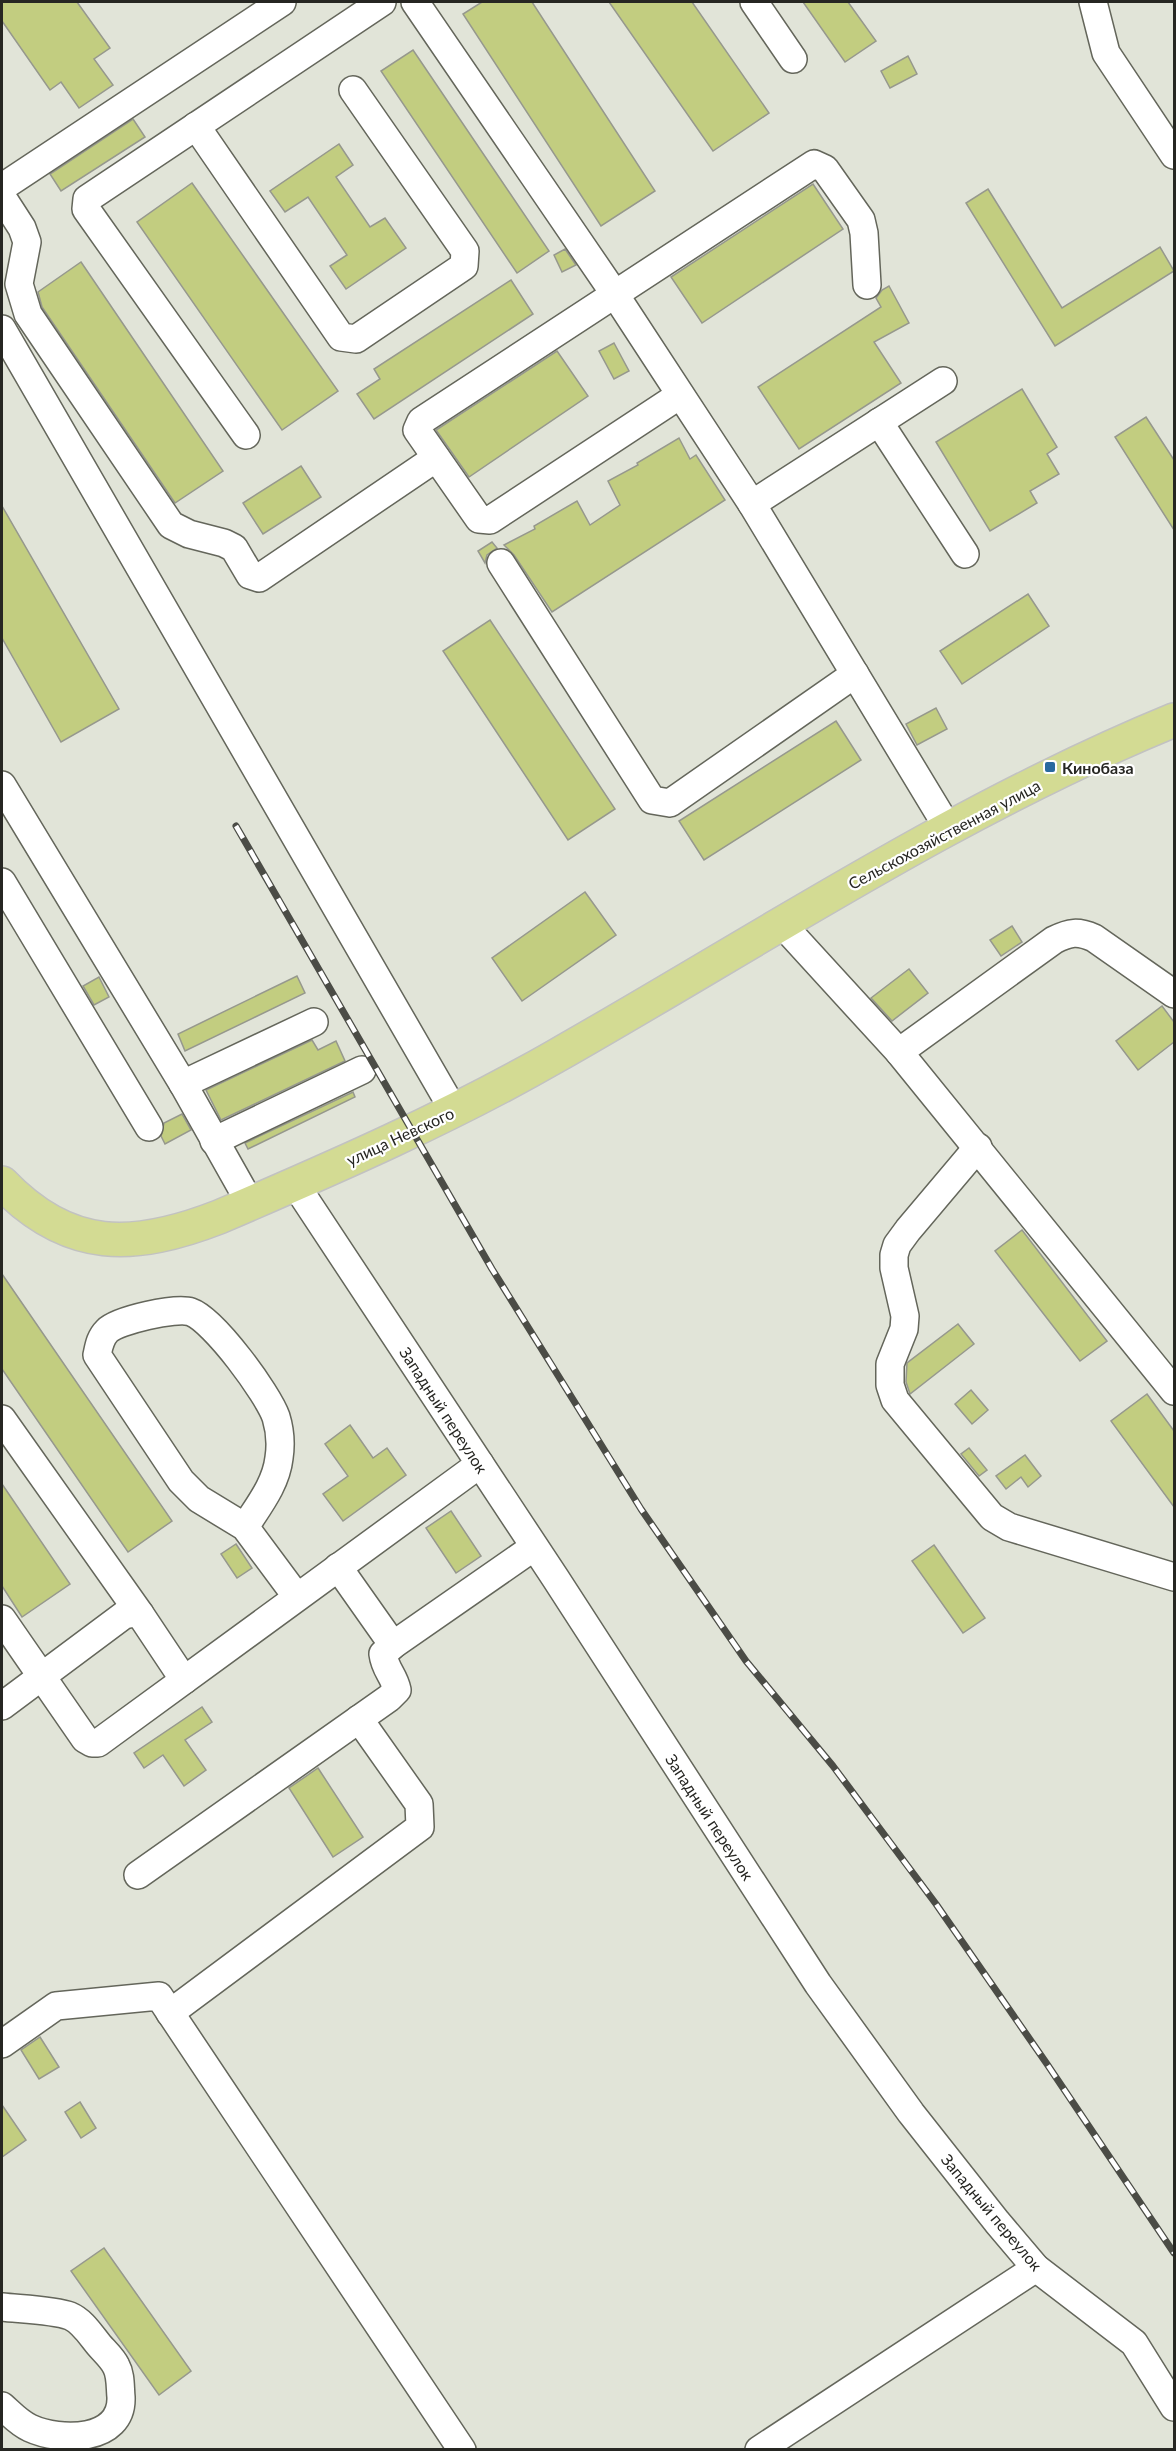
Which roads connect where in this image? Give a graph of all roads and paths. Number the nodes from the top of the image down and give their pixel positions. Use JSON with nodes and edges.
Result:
{"nodes":[{"id":1,"x":282,"y":2,"type":"edge"},
{"id":2,"x":382,"y":2,"type":"edge"},
{"id":3,"x":415,"y":2,"type":"edge"},
{"id":4,"x":754,"y":2,"type":"edge"},
{"id":5,"x":1093,"y":2,"type":"edge"},
{"id":6,"x":793,"y":59,"type":"dead end"},
{"id":7,"x":353,"y":90,"type":"dead end"},
{"id":8,"x":196,"y":126,"type":"junction"},
{"id":9,"x":1174,"y":155,"type":"edge"},
{"id":10,"x":867,"y":285,"type":"dead end"},
{"id":11,"x":614,"y":293,"type":"junction"},
{"id":12,"x":2,"y":329,"type":"edge"},
{"id":13,"x":943,"y":381,"type":"dead end"},
{"id":14,"x":680,"y":395,"type":"junction"},
{"id":15,"x":879,"y":422,"type":"junction"},
{"id":16,"x":246,"y":435,"type":"dead end"},
{"id":17,"x":436,"y":458,"type":"junction"},
{"id":18,"x":752,"y":504,"type":"junction"},
{"id":19,"x":965,"y":554,"type":"dead end"},
{"id":20,"x":501,"y":563,"type":"dead end"},
{"id":21,"x":855,"y":674,"type":"junction"},
{"id":22,"x":1174,"y":720,"type":"edge"},
{"id":23,"x":2,"y":785,"type":"edge"},
{"id":24,"x":948,"y":828,"type":"junction"},
{"id":25,"x":2,"y":882,"type":"edge"},
{"id":26,"x":781,"y":923,"type":"junction"},
{"id":27,"x":1174,"y":994,"type":"edge"},
{"id":28,"x":314,"y":1022,"type":"dead end"},
{"id":29,"x":899,"y":1052,"type":"junction"},
{"id":30,"x":362,"y":1070,"type":"dead end"},
{"id":31,"x":183,"y":1084,"type":"junction"},
{"id":32,"x":454,"y":1111,"type":"junction"},
{"id":33,"x":149,"y":1127,"type":"dead end"},
{"id":34,"x":214,"y":1142,"type":"junction"},
{"id":35,"x":978,"y":1147,"type":"junction"},
{"id":36,"x":2,"y":1183,"type":"edge"},
{"id":37,"x":295,"y":1184,"type":"junction"},
{"id":38,"x":250,"y":1203,"type":"junction"},
{"id":39,"x":1174,"y":1392,"type":"edge"},
{"id":40,"x":2,"y":1419,"type":"edge"},
{"id":41,"x":480,"y":1464,"type":"junction"},
{"id":42,"x":245,"y":1527,"type":"junction"},
{"id":43,"x":534,"y":1547,"type":"junction"},
{"id":44,"x":338,"y":1567,"type":"junction"},
{"id":45,"x":1174,"y":1577,"type":"edge"},
{"id":46,"x":297,"y":1597,"type":"junction"},
{"id":47,"x":140,"y":1614,"type":"junction"},
{"id":48,"x":2,"y":1618,"type":"edge"},
{"id":49,"x":393,"y":1645,"type":"junction"},
{"id":50,"x":42,"y":1677,"type":"junction"},
{"id":51,"x":184,"y":1680,"type":"junction"},
{"id":52,"x":2,"y":1706,"type":"edge"},
{"id":53,"x":359,"y":1719,"type":"junction"},
{"id":54,"x":138,"y":1875,"type":"dead end"},
{"id":55,"x":170,"y":2013,"type":"junction"},
{"id":56,"x":2,"y":2044,"type":"edge"},
{"id":57,"x":1036,"y":2268,"type":"junction"},
{"id":58,"x":2,"y":2307,"type":"edge"},
{"id":59,"x":2,"y":2406,"type":"edge"},
{"id":60,"x":1174,"y":2407,"type":"edge"},
{"id":61,"x":462,"y":2450,"type":"edge"},
{"id":62,"x":759,"y":2450,"type":"edge"}],
"edges":[{"from":1,"to":17,"type":"street"},
{"from":2,"to":8,"type":"street"},
{"from":3,"to":11,"type":"street"},
{"from":4,"to":6,"type":"street"},
{"from":5,"to":9,"type":"street"},
{"from":7,"to":8,"type":"street"},
{"from":8,"to":16,"type":"street"},
{"from":10,"to":11,"type":"street"},
{"from":11,"to":14,"type":"street"},
{"from":11,"to":17,"type":"street"},
{"from":12,"to":32,"type":"street"},
{"from":13,"to":15,"type":"street"},
{"from":14,"to":17,"type":"street"},
{"from":14,"to":18,"type":"street"},
{"from":15,"to":18,"type":"street"},
{"from":15,"to":19,"type":"street"},
{"from":18,"to":21,"type":"street"},
{"from":20,"to":21,"type":"street"},
{"from":21,"to":24,"type":"street"},
{"from":22,"to":24,"type":"main road","name":"Сельскохозяйственная улица"},
{"from":23,"to":31,"type":"street"},
{"from":24,"to":26,"type":"main road","name":"Сельскохозяйственная улица"},
{"from":25,"to":33,"type":"street"},
{"from":26,"to":29,"type":"street"},
{"from":26,"to":32,"type":"main road","name":"улица Невского"},
{"from":27,"to":29,"type":"street"},
{"from":28,"to":31,"type":"street"},
{"from":29,"to":35,"type":"street"},
{"from":30,"to":34,"type":"street"},
{"from":31,"to":34,"type":"street"},
{"from":32,"to":37,"type":"main road","name":"улица Невского"},
{"from":34,"to":38,"type":"street"},
{"from":35,"to":39,"type":"street"},
{"from":35,"to":45,"type":"street"},
{"from":36,"to":38,"type":"main road","name":"улица Невского"},
{"from":37,"to":38,"type":"main road","name":"улица Невского"},
{"from":37,"to":41,"type":"street","name":"Западный переулок"},
{"from":40,"to":47,"type":"street"},
{"from":41,"to":43,"type":"street","name":"Западный переулок"},
{"from":41,"to":44,"type":"street"},
{"from":42,"to":42,"type":"street"},
{"from":42,"to":46,"type":"street"},
{"from":43,"to":49,"type":"street"},
{"from":43,"to":57,"type":"street","name":"Западный переулок"},
{"from":44,"to":46,"type":"street"},
{"from":44,"to":49,"type":"street"},
{"from":46,"to":51,"type":"street"},
{"from":47,"to":50,"type":"street"},
{"from":47,"to":51,"type":"street"},
{"from":48,"to":50,"type":"street"},
{"from":49,"to":53,"type":"street"},
{"from":50,"to":51,"type":"street"},
{"from":50,"to":52,"type":"street"},
{"from":53,"to":54,"type":"street"},
{"from":53,"to":55,"type":"street"},
{"from":55,"to":56,"type":"street"},
{"from":55,"to":61,"type":"street"},
{"from":57,"to":60,"type":"street","name":"Западный переулок"},
{"from":57,"to":62,"type":"street"},
{"from":58,"to":59,"type":"street"}]}
